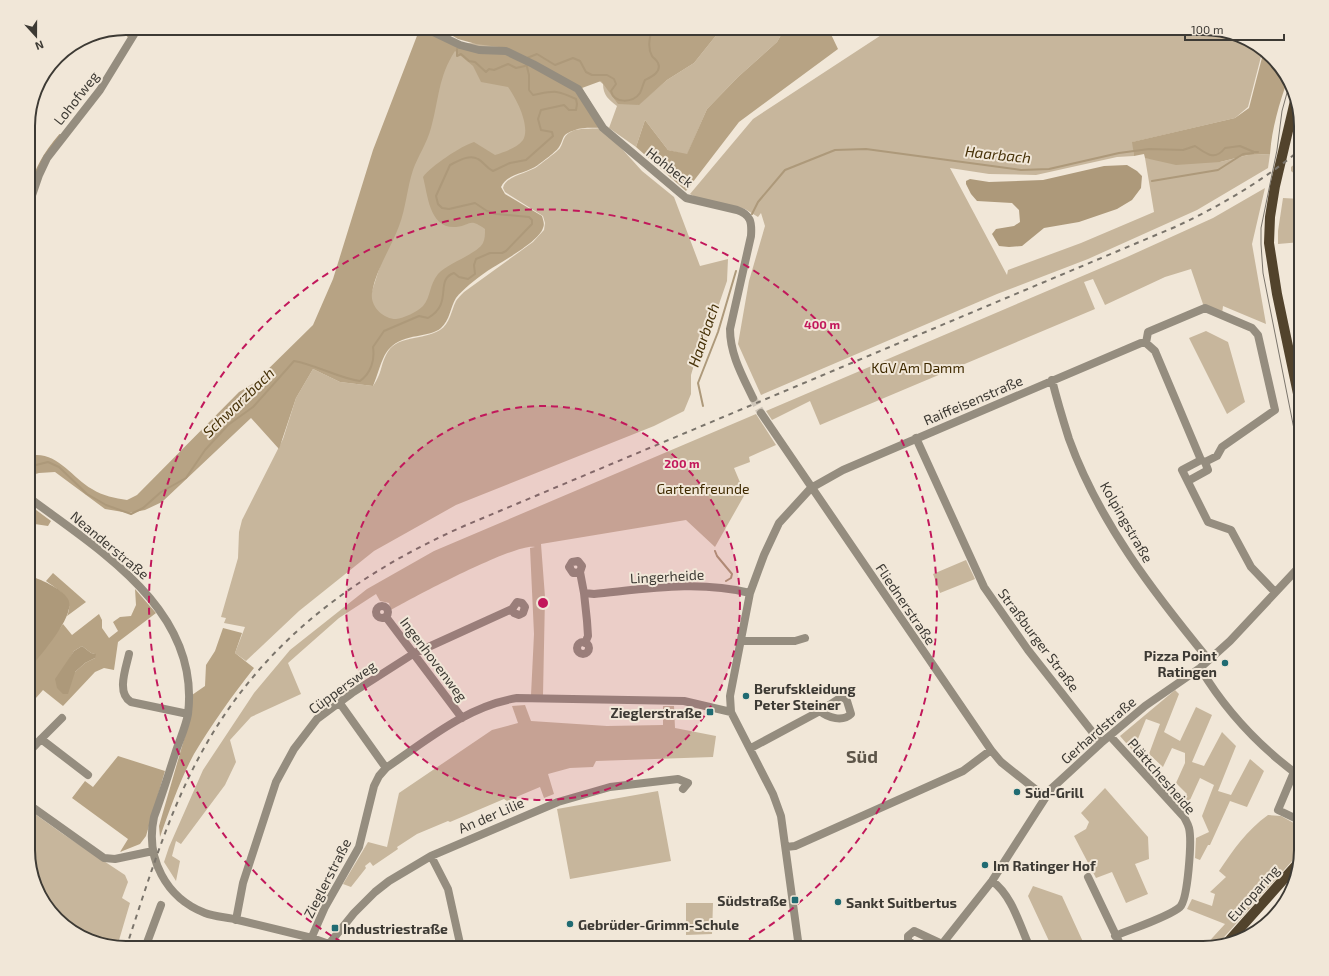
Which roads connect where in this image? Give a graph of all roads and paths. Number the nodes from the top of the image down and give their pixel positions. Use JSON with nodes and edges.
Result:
{"nodes":[{"id":1,"x":134,"y":35,"type":"edge"},
{"id":2,"x":439,"y":35,"type":"edge"},
{"id":3,"x":1293,"y":111,"type":"edge"},
{"id":4,"x":35,"y":187,"type":"edge"},
{"id":5,"x":1146,"y":343,"type":"junction"},
{"id":6,"x":1294,"y":375,"type":"edge"},
{"id":7,"x":1052,"y":380,"type":"junction"},
{"id":8,"x":753,"y":398,"type":"tunnel mouth"},
{"id":9,"x":761,"y":413,"type":"tunnel mouth"},
{"id":10,"x":916,"y":438,"type":"junction"},
{"id":11,"x":1203,"y":461,"type":"junction"},
{"id":12,"x":1188,"y":481,"type":"junction"},
{"id":13,"x":811,"y":488,"type":"junction"},
{"id":14,"x":35,"y":502,"type":"edge"},
{"id":15,"x":580,"y":572,"type":"dead end"},
{"id":16,"x":1294,"y":572,"type":"edge"},
{"id":17,"x":1275,"y":592,"type":"junction"},
{"id":18,"x":584,"y":593,"type":"junction"},
{"id":19,"x":750,"y":593,"type":"junction"},
{"id":20,"x":512,"y":609,"type":"dead end"},
{"id":21,"x":386,"y":617,"type":"dead end"},
{"id":22,"x":805,"y":638,"type":"dead end"},
{"id":23,"x":741,"y":641,"type":"junction"},
{"id":24,"x":586,"y":643,"type":"dead end"},
{"id":25,"x":129,"y":654,"type":"dead end"},
{"id":26,"x":413,"y":654,"type":"junction"},
{"id":27,"x":1209,"y":660,"type":"junction"},
{"id":28,"x":1200,"y":668,"type":"junction"},
{"id":29,"x":339,"y":702,"type":"junction"},
{"id":30,"x":820,"y":711,"type":"dead end"},
{"id":31,"x":731,"y":712,"type":"junction"},
{"id":32,"x":188,"y":714,"type":"junction"},
{"id":33,"x":62,"y":718,"type":"dead end"},
{"id":34,"x":462,"y":718,"type":"junction"},
{"id":35,"x":1110,"y":736,"type":"junction"},
{"id":36,"x":42,"y":739,"type":"junction"},
{"id":37,"x":1101,"y":743,"type":"junction"},
{"id":38,"x":35,"y":746,"type":"edge"},
{"id":39,"x":751,"y":748,"type":"junction"},
{"id":40,"x":991,"y":750,"type":"junction"},
{"id":41,"x":386,"y":768,"type":"junction"},
{"id":42,"x":1294,"y":772,"type":"edge"},
{"id":43,"x":1294,"y":772,"type":"edge"},
{"id":44,"x":88,"y":775,"type":"dead end"},
{"id":45,"x":683,"y":789,"type":"dead end"},
{"id":46,"x":1045,"y":797,"type":"junction"},
{"id":47,"x":35,"y":809,"type":"edge"},
{"id":48,"x":1294,"y":818,"type":"edge"},
{"id":49,"x":786,"y":848,"type":"junction"},
{"id":50,"x":153,"y":851,"type":"junction"},
{"id":51,"x":431,"y":856,"type":"junction"},
{"id":52,"x":1292,"y":870,"type":"edge"},
{"id":53,"x":1088,"y":877,"type":"dead end"},
{"id":54,"x":992,"y":881,"type":"junction"},
{"id":55,"x":161,"y":905,"type":"dead end"},
{"id":56,"x":236,"y":920,"type":"junction"},
{"id":57,"x":1116,"y":936,"type":"junction"},
{"id":58,"x":1232,"y":936,"type":"edge"},
{"id":59,"x":312,"y":938,"type":"junction"},
{"id":60,"x":148,"y":941,"type":"edge"},
{"id":61,"x":310,"y":941,"type":"edge"},
{"id":62,"x":320,"y":941,"type":"edge"},
{"id":63,"x":335,"y":941,"type":"edge"},
{"id":64,"x":459,"y":941,"type":"edge"},
{"id":65,"x":798,"y":941,"type":"edge"},
{"id":66,"x":908,"y":941,"type":"edge"},
{"id":67,"x":932,"y":941,"type":"edge"},
{"id":68,"x":945,"y":941,"type":"edge"},
{"id":69,"x":1027,"y":941,"type":"edge"},
{"id":70,"x":1118,"y":941,"type":"edge"}],
"edges":[{"from":1,"to":4,"type":"street","name":"Lohofweg"},
{"from":2,"to":8,"type":"street","name":"Hohbeck"},
{"from":3,"to":6,"type":"main road"},
{"from":5,"to":7,"type":"street","name":"Raiffeisenstraße"},
{"from":5,"to":11,"type":"street"},
{"from":5,"to":11,"type":"street"},
{"from":7,"to":10,"type":"street","name":"Raiffeisenstraße"},
{"from":7,"to":27,"type":"street","name":"Kolpingstraße"},
{"from":9,"to":13,"type":"street","name":"Fliednerstraße"},
{"from":10,"to":13,"type":"street","name":"Raiffeisenstraße"},
{"from":10,"to":37,"type":"street","name":"Straßburger Straße"},
{"from":11,"to":12,"type":"street"},
{"from":11,"to":12,"type":"street"},
{"from":12,"to":17,"type":"street"},
{"from":13,"to":19,"type":"street","name":"Raiffeisenstraße"},
{"from":13,"to":40,"type":"street","name":"Fliednerstraße"},
{"from":14,"to":32,"type":"street","name":"Neanderstraße"},
{"from":15,"to":18,"type":"street"},
{"from":16,"to":17,"type":"street","name":"Gerhardstraße"},
{"from":17,"to":27,"type":"street","name":"Gerhardstraße"},
{"from":18,"to":19,"type":"street","name":"Lingerheide"},
{"from":18,"to":24,"type":"street"},
{"from":19,"to":23,"type":"street","name":"Raiffeisenstraße"},
{"from":20,"to":26,"type":"street","name":"Cüppersweg"},
{"from":21,"to":26,"type":"street","name":"Ingenhovenweg"},
{"from":22,"to":23,"type":"street"},
{"from":23,"to":31,"type":"street","name":"Raiffeisenstraße"},
{"from":25,"to":32,"type":"street"},
{"from":26,"to":29,"type":"street","name":"Cüppersweg"},
{"from":26,"to":34,"type":"street","name":"Ingenhovenweg"},
{"from":27,"to":28,"type":"street","name":"Gerhardstraße"},
{"from":28,"to":35,"type":"street","name":"Gerhardstraße"},
{"from":28,"to":42,"type":"street"},
{"from":29,"to":41,"type":"street"},
{"from":29,"to":56,"type":"street","name":"Cüppersweg"},
{"from":30,"to":39,"type":"street"},
{"from":31,"to":34,"type":"street","name":"Zieglerstraße"},
{"from":31,"to":39,"type":"street"},
{"from":32,"to":50,"type":"street","name":"Neanderstraße"},
{"from":33,"to":36,"type":"street"},
{"from":34,"to":41,"type":"street","name":"Zieglerstraße"},
{"from":35,"to":37,"type":"street","name":"Gerhardstraße"},
{"from":35,"to":57,"type":"street","name":"Plättchesheide"},
{"from":36,"to":38,"type":"street"},
{"from":36,"to":44,"type":"street"},
{"from":37,"to":46,"type":"street","name":"Gerhardstraße"},
{"from":39,"to":49,"type":"street"},
{"from":40,"to":46,"type":"street","name":"Fliednerstraße"},
{"from":40,"to":49,"type":"street"},
{"from":41,"to":59,"type":"street","name":"Zieglerstraße"},
{"from":43,"to":48,"type":"street"},
{"from":45,"to":51,"type":"street","name":"An der Lilie"},
{"from":46,"to":54,"type":"street","name":"Gerhardstraße"},
{"from":47,"to":50,"type":"street"},
{"from":49,"to":65,"type":"street"},
{"from":50,"to":56,"type":"street"},
{"from":51,"to":63,"type":"street","name":"An der Lilie"},
{"from":51,"to":64,"type":"street"},
{"from":52,"to":58,"type":"main road","name":"Europaring"},
{"from":53,"to":57,"type":"street"},
{"from":54,"to":68,"type":"street","name":"Gerhardstraße"},
{"from":54,"to":69,"type":"street"},
{"from":55,"to":60,"type":"street"},
{"from":56,"to":59,"type":"street"},
{"from":57,"to":70,"type":"street"},
{"from":59,"to":61,"type":"street","name":"Zieglerstraße"},
{"from":59,"to":62,"type":"street"},
{"from":66,"to":67,"type":"street","name":"Gerhardstraße"}]}
